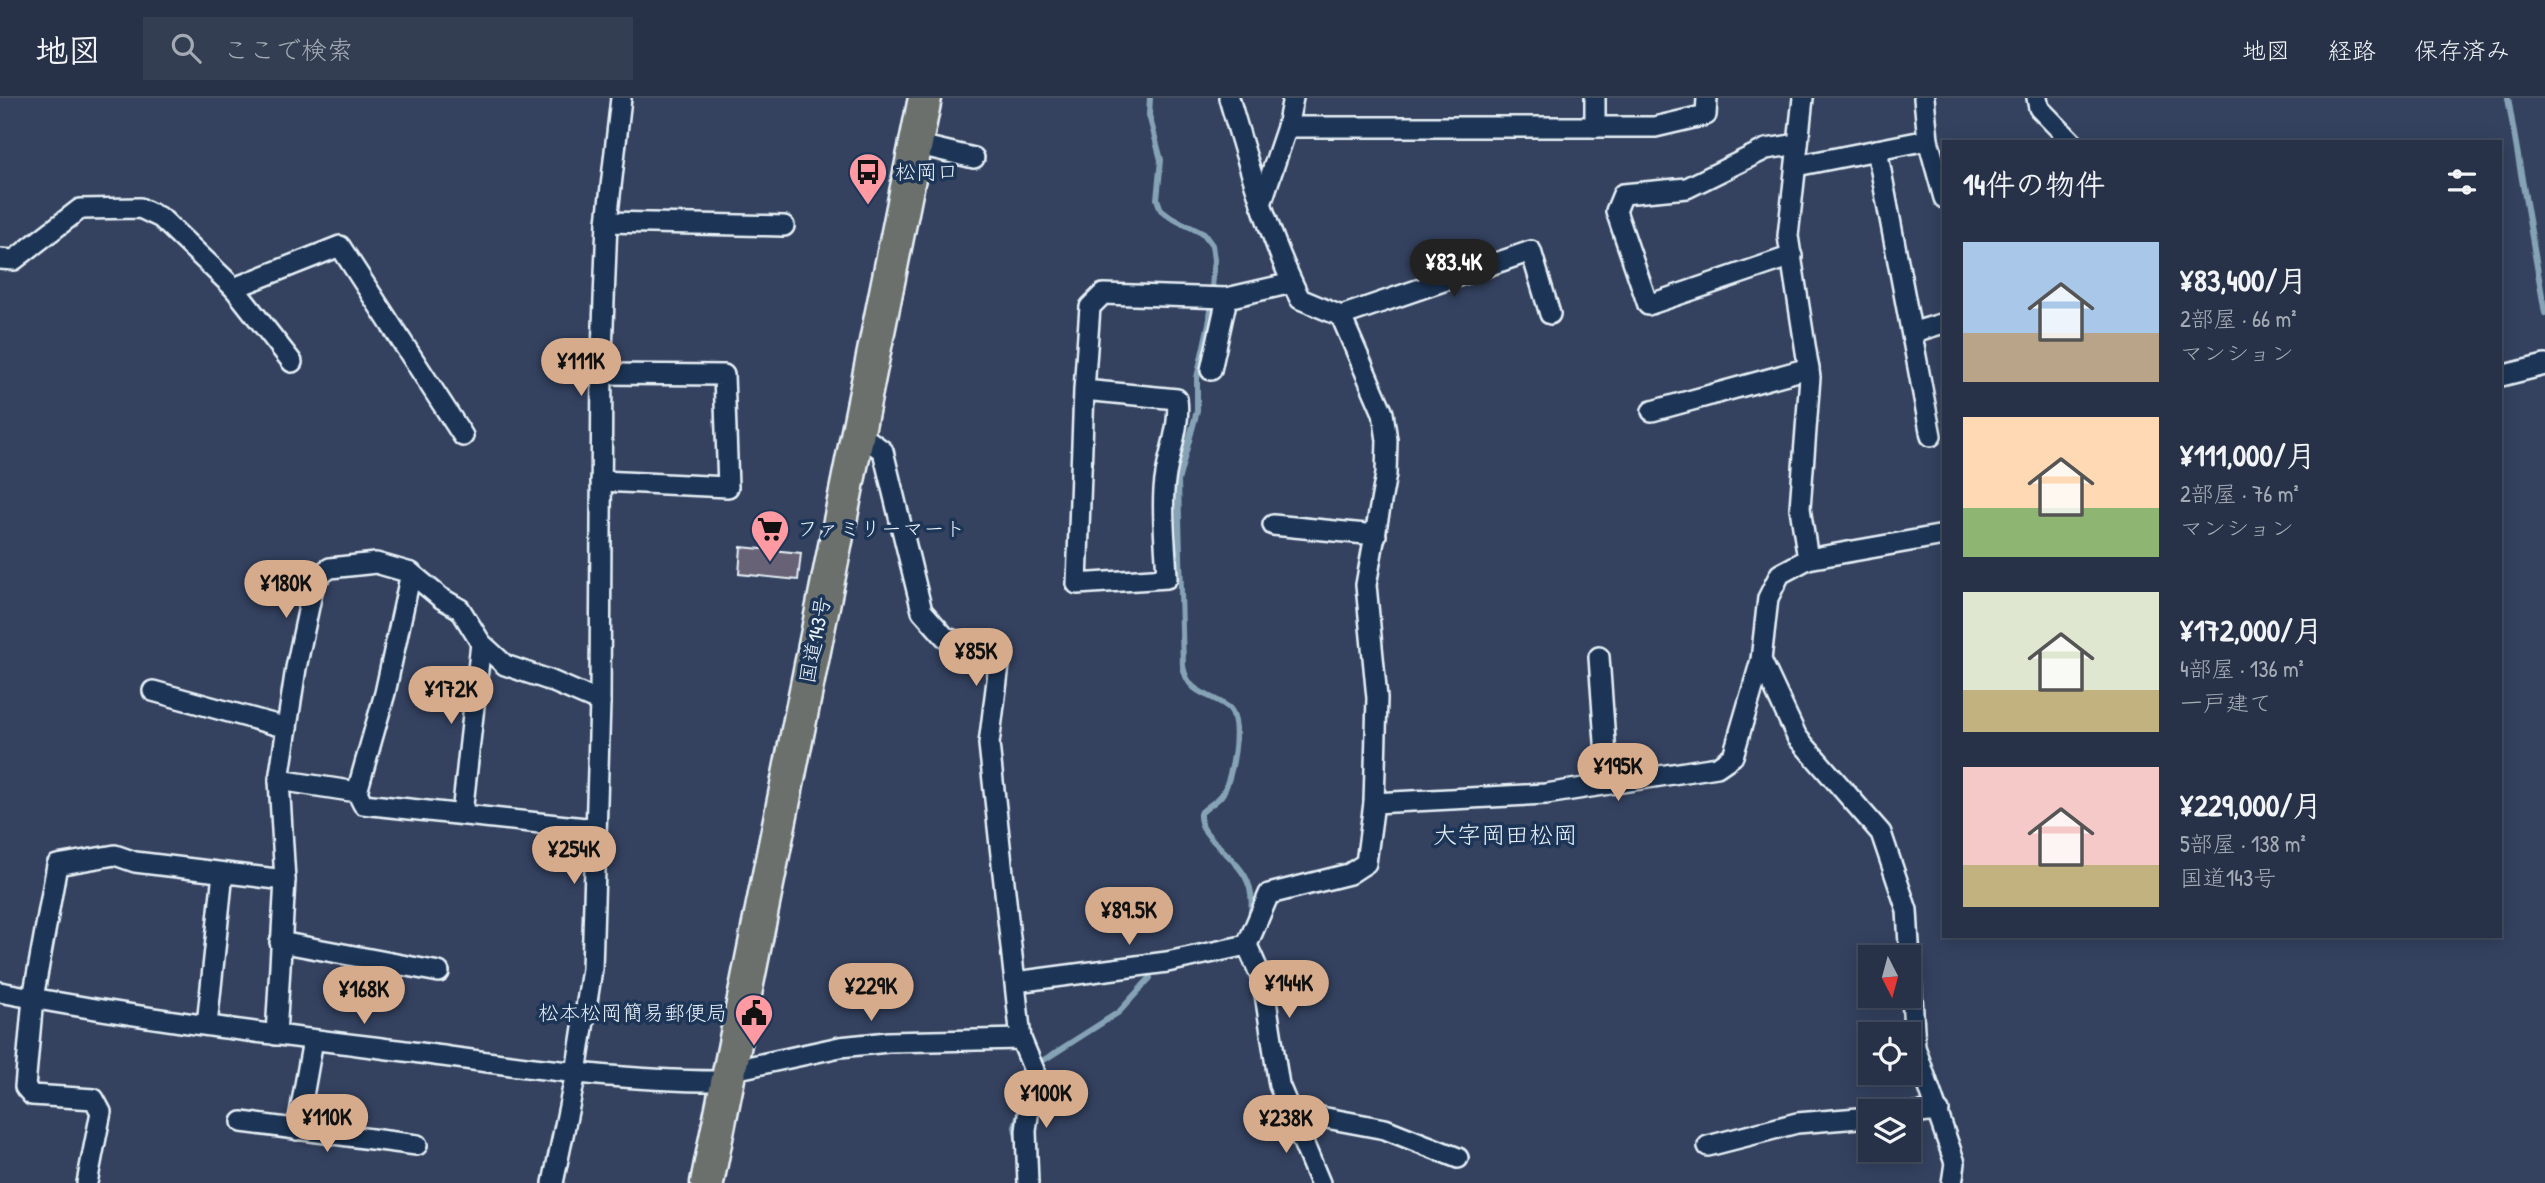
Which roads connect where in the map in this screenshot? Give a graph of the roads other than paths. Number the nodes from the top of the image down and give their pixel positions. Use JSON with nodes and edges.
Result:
{"nodes":[{"id":1,"x":621,"y":98,"type":"edge"},
{"id":2,"x":925,"y":98,"type":"edge"},
{"id":3,"x":1229,"y":98,"type":"edge"},
{"id":4,"x":1293,"y":98,"type":"edge"},
{"id":5,"x":1595,"y":98,"type":"edge"},
{"id":6,"x":1707,"y":98,"type":"edge"},
{"id":7,"x":1803,"y":98,"type":"edge"},
{"id":8,"x":1924,"y":98,"type":"edge"},
{"id":9,"x":2037,"y":98,"type":"edge"},
{"id":10,"x":1287,"y":127,"type":"junction"},
{"id":11,"x":1595,"y":127,"type":"junction"},
{"id":12,"x":1928,"y":140,"type":"junction"},
{"id":13,"x":2070,"y":140,"type":"edge"},
{"id":14,"x":915,"y":144,"type":"junction"},
{"id":15,"x":1798,"y":144,"type":"junction"},
{"id":16,"x":1877,"y":150,"type":"junction"},
{"id":17,"x":974,"y":158,"type":"dead end"},
{"id":18,"x":1796,"y":166,"type":"junction"},
{"id":19,"x":1942,"y":191,"type":"edge"},
{"id":20,"x":1261,"y":204,"type":"junction"},
{"id":21,"x":607,"y":222,"type":"junction"},
{"id":22,"x":784,"y":226,"type":"dead end"},
{"id":23,"x":1792,"y":256,"type":"junction"},
{"id":24,"x":0,"y":259,"type":"edge"},
{"id":25,"x":1292,"y":283,"type":"junction"},
{"id":26,"x":234,"y":288,"type":"junction"},
{"id":27,"x":1219,"y":297,"type":"junction"},
{"id":28,"x":1550,"y":314,"type":"dead end"},
{"id":29,"x":1341,"y":316,"type":"junction"},
{"id":30,"x":1942,"y":324,"type":"edge"},
{"id":31,"x":1914,"y":332,"type":"junction"},
{"id":32,"x":292,"y":362,"type":"dead end"},
{"id":33,"x":2545,"y":365,"type":"edge"},
{"id":34,"x":1809,"y":368,"type":"junction"},
{"id":35,"x":1211,"y":370,"type":"dead end"},
{"id":36,"x":602,"y":374,"type":"junction"},
{"id":37,"x":2502,"y":376,"type":"edge"},
{"id":38,"x":1084,"y":390,"type":"junction"},
{"id":39,"x":1652,"y":411,"type":"dead end"},
{"id":40,"x":857,"y":432,"type":"junction"},
{"id":41,"x":463,"y":436,"type":"dead end"},
{"id":42,"x":1931,"y":436,"type":"dead end"},
{"id":43,"x":601,"y":481,"type":"junction"},
{"id":44,"x":1273,"y":525,"type":"dead end"},
{"id":45,"x":1376,"y":535,"type":"junction"},
{"id":46,"x":1942,"y":535,"type":"edge"},
{"id":47,"x":1808,"y":559,"type":"junction"},
{"id":48,"x":411,"y":573,"type":"junction"},
{"id":49,"x":481,"y":643,"type":"junction"},
{"id":50,"x":1599,"y":657,"type":"dead end"},
{"id":51,"x":1761,"y":660,"type":"junction"},
{"id":52,"x":153,"y":691,"type":"dead end"},
{"id":53,"x":600,"y":702,"type":"junction"},
{"id":54,"x":287,"y":728,"type":"junction"},
{"id":55,"x":279,"y":780,"type":"junction"},
{"id":56,"x":1608,"y":784,"type":"junction"},
{"id":57,"x":357,"y":792,"type":"junction"},
{"id":58,"x":1374,"y":803,"type":"junction"},
{"id":59,"x":462,"y":814,"type":"junction"},
{"id":60,"x":595,"y":829,"type":"junction"},
{"id":61,"x":223,"y":873,"type":"junction"},
{"id":62,"x":285,"y":880,"type":"junction"},
{"id":63,"x":280,"y":942,"type":"junction"},
{"id":64,"x":1247,"y":945,"type":"junction"},
{"id":65,"x":439,"y":972,"type":"dead end"},
{"id":66,"x":1016,"y":982,"type":"junction"},
{"id":67,"x":0,"y":992,"type":"edge"},
{"id":68,"x":33,"y":998,"type":"junction"},
{"id":69,"x":207,"y":1025,"type":"junction"},
{"id":70,"x":276,"y":1035,"type":"junction"},
{"id":71,"x":1021,"y":1039,"type":"junction"},
{"id":72,"x":313,"y":1040,"type":"junction"},
{"id":73,"x":576,"y":1073,"type":"junction"},
{"id":74,"x":728,"y":1076,"type":"junction"},
{"id":75,"x":1289,"y":1111,"type":"junction"},
{"id":76,"x":1939,"y":1111,"type":"junction"},
{"id":77,"x":1921,"y":1113,"type":"edge"},
{"id":78,"x":1858,"y":1118,"type":"edge"},
{"id":79,"x":242,"y":1122,"type":"dead end"},
{"id":80,"x":297,"y":1130,"type":"junction"},
{"id":81,"x":417,"y":1145,"type":"dead end"},
{"id":82,"x":1709,"y":1146,"type":"dead end"},
{"id":83,"x":1458,"y":1157,"type":"dead end"},
{"id":84,"x":87,"y":1183,"type":"edge"},
{"id":85,"x":553,"y":1183,"type":"edge"},
{"id":86,"x":708,"y":1183,"type":"edge"},
{"id":87,"x":1028,"y":1183,"type":"edge"},
{"id":88,"x":1320,"y":1183,"type":"edge"},
{"id":89,"x":1952,"y":1183,"type":"edge"}],
"edges":[{"from":1,"to":21,"type":"street"},
{"from":2,"to":14,"type":"highway","name":"国道143号"},
{"from":3,"to":20,"type":"street"},
{"from":4,"to":10,"type":"street"},
{"from":5,"to":11,"type":"street"},
{"from":6,"to":11,"type":"street"},
{"from":7,"to":15,"type":"street"},
{"from":8,"to":12,"type":"street"},
{"from":9,"to":13,"type":"street"},
{"from":10,"to":11,"type":"street"},
{"from":10,"to":20,"type":"street"},
{"from":12,"to":16,"type":"street"},
{"from":12,"to":19,"type":"street"},
{"from":14,"to":17,"type":"street"},
{"from":14,"to":40,"type":"highway","name":"国道143号"},
{"from":15,"to":18,"type":"street"},
{"from":15,"to":23,"type":"street"},
{"from":16,"to":18,"type":"street"},
{"from":16,"to":31,"type":"street"},
{"from":18,"to":23,"type":"street"},
{"from":20,"to":25,"type":"street"},
{"from":21,"to":22,"type":"street"},
{"from":21,"to":36,"type":"street"},
{"from":23,"to":34,"type":"street"},
{"from":24,"to":26,"type":"street"},
{"from":25,"to":27,"type":"street"},
{"from":25,"to":29,"type":"street"},
{"from":26,"to":32,"type":"street"},
{"from":26,"to":41,"type":"street"},
{"from":27,"to":35,"type":"street"},
{"from":27,"to":38,"type":"street"},
{"from":28,"to":29,"type":"street"},
{"from":29,"to":45,"type":"street"},
{"from":30,"to":31,"type":"street"},
{"from":31,"to":42,"type":"street"},
{"from":33,"to":37,"type":"street"},
{"from":34,"to":39,"type":"street"},
{"from":34,"to":47,"type":"street"},
{"from":36,"to":43,"type":"street"},
{"from":36,"to":43,"type":"street"},
{"from":38,"to":38,"type":"street"},
{"from":40,"to":66,"type":"street"},
{"from":40,"to":74,"type":"highway","name":"国道143号"},
{"from":43,"to":53,"type":"street"},
{"from":44,"to":45,"type":"street"},
{"from":45,"to":58,"type":"street"},
{"from":46,"to":47,"type":"street"},
{"from":47,"to":51,"type":"street"},
{"from":48,"to":49,"type":"street"},
{"from":48,"to":54,"type":"street"},
{"from":48,"to":57,"type":"street"},
{"from":49,"to":53,"type":"street"},
{"from":49,"to":59,"type":"street"},
{"from":50,"to":56,"type":"street"},
{"from":51,"to":56,"type":"street"},
{"from":51,"to":76,"type":"street"},
{"from":52,"to":54,"type":"street"},
{"from":53,"to":60,"type":"street"},
{"from":54,"to":55,"type":"street"},
{"from":55,"to":57,"type":"street"},
{"from":55,"to":62,"type":"street"},
{"from":56,"to":58,"type":"street"},
{"from":57,"to":59,"type":"street"},
{"from":58,"to":64,"type":"street"},
{"from":59,"to":60,"type":"street"},
{"from":60,"to":73,"type":"street"},
{"from":61,"to":62,"type":"street"},
{"from":61,"to":68,"type":"street"},
{"from":61,"to":69,"type":"street"},
{"from":62,"to":63,"type":"street"},
{"from":63,"to":65,"type":"street"},
{"from":63,"to":70,"type":"street"},
{"from":64,"to":66,"type":"street"},
{"from":64,"to":75,"type":"street"},
{"from":66,"to":71,"type":"street"},
{"from":67,"to":68,"type":"street"},
{"from":68,"to":69,"type":"street"},
{"from":68,"to":84,"type":"street"},
{"from":69,"to":70,"type":"street"},
{"from":70,"to":72,"type":"street"},
{"from":71,"to":74,"type":"street"},
{"from":71,"to":87,"type":"street"},
{"from":72,"to":73,"type":"street"},
{"from":72,"to":80,"type":"street"},
{"from":73,"to":74,"type":"street"},
{"from":73,"to":85,"type":"street"},
{"from":74,"to":86,"type":"highway","name":"国道143号"},
{"from":75,"to":83,"type":"street"},
{"from":75,"to":88,"type":"street"},
{"from":76,"to":77,"type":"street"},
{"from":76,"to":89,"type":"street"},
{"from":78,"to":82,"type":"street"},
{"from":79,"to":80,"type":"street"},
{"from":80,"to":81,"type":"street"}]}
